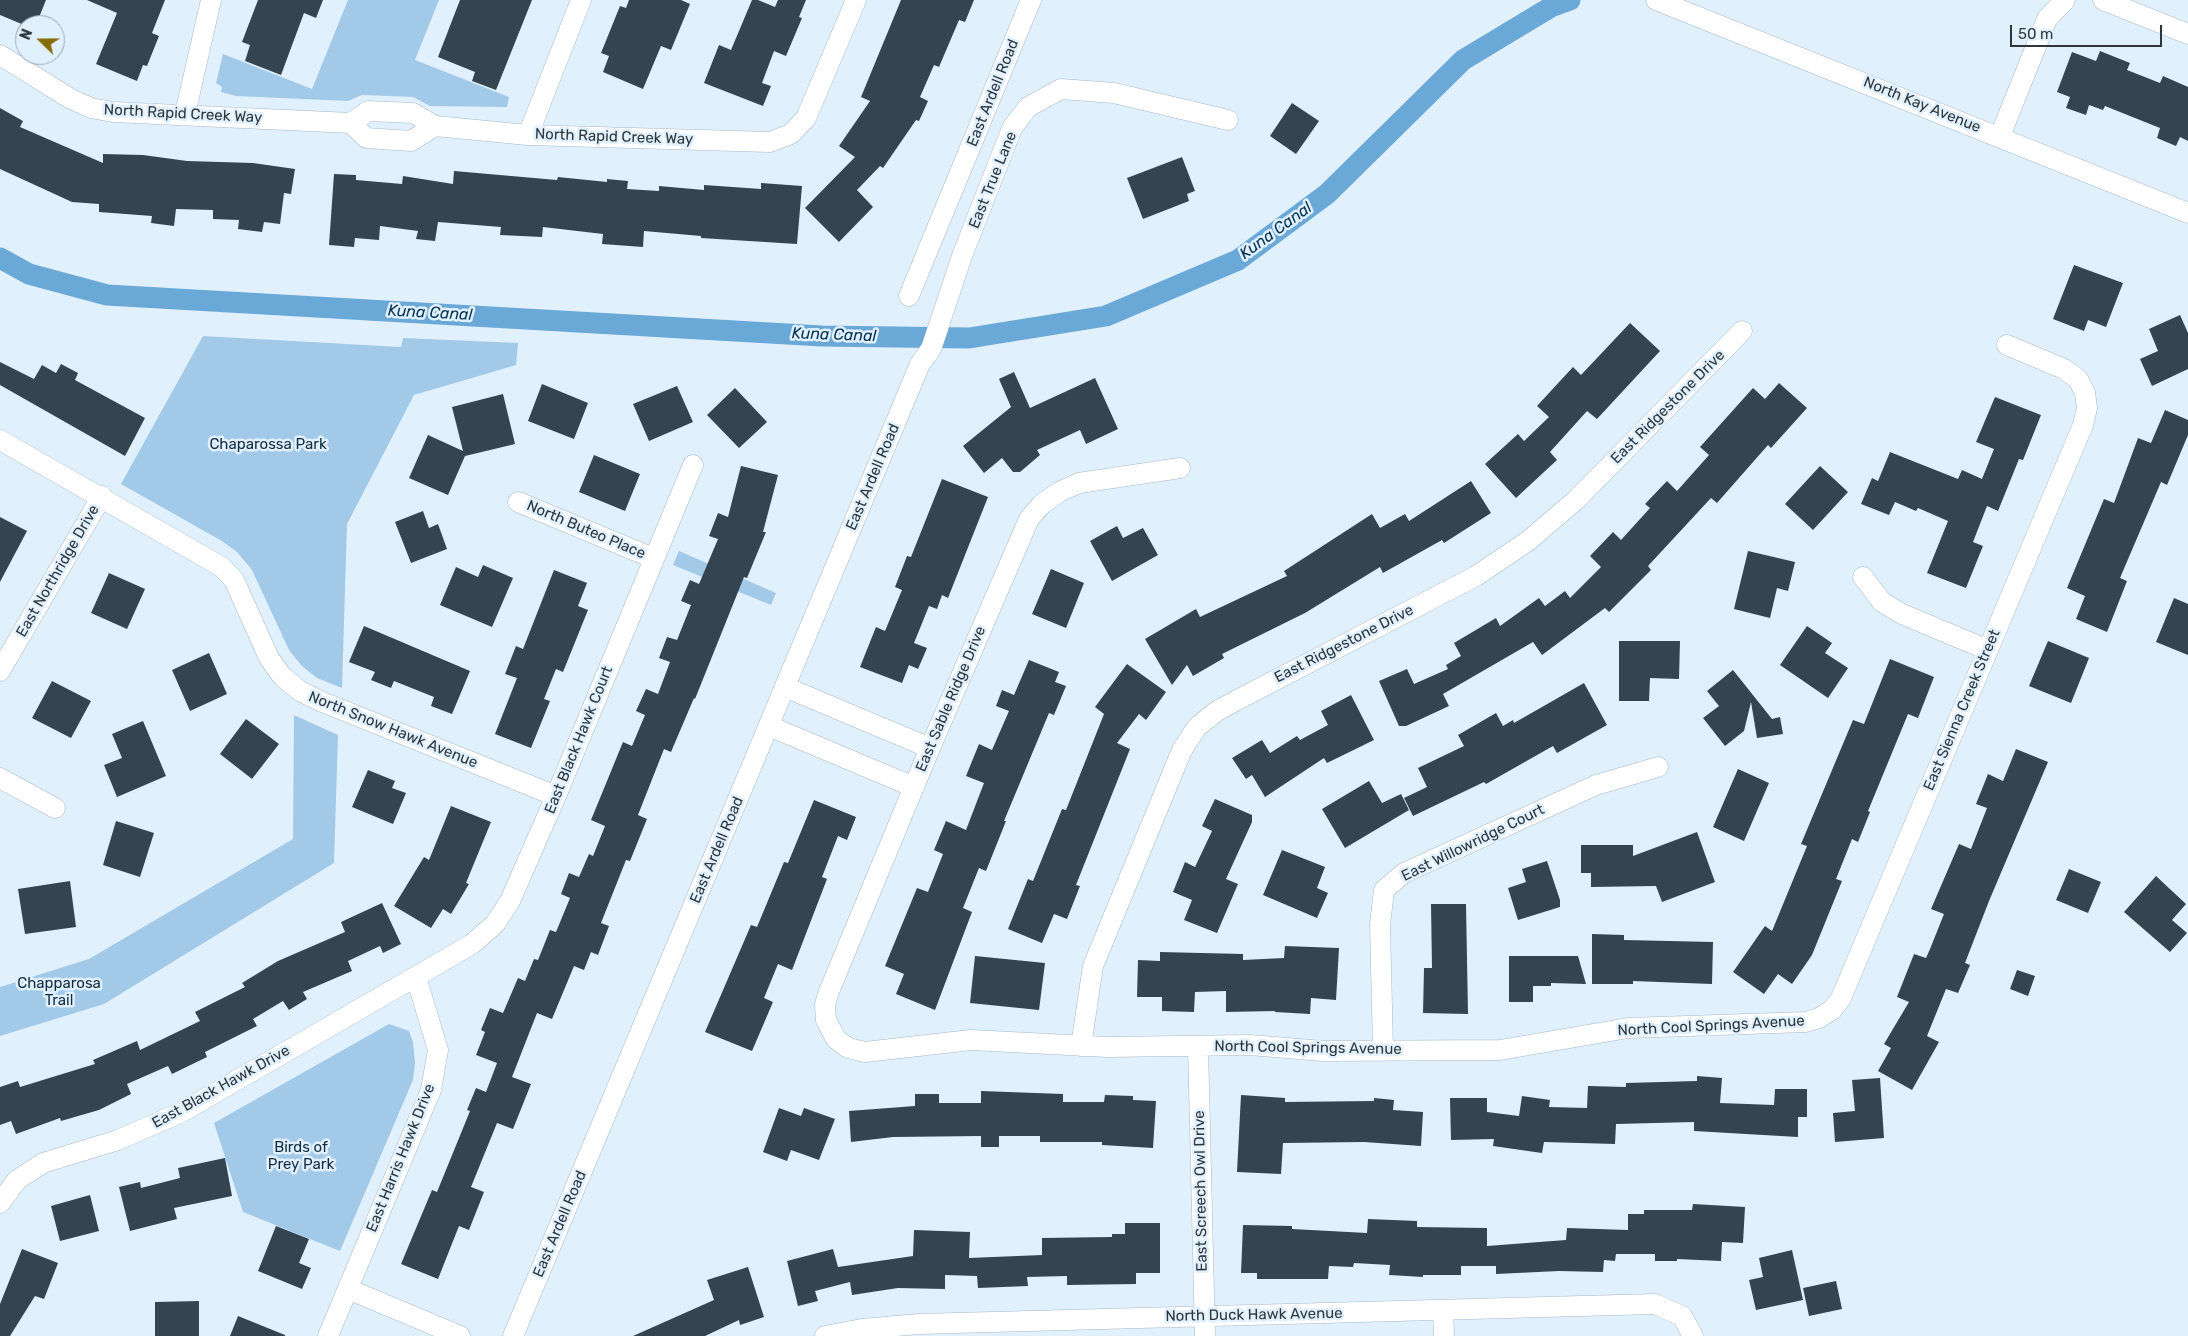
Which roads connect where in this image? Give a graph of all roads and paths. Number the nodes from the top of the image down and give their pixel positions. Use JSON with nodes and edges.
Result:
{"nodes":[{"id":1,"x":211,"y":0,"type":"edge"},
{"id":2,"x":581,"y":0,"type":"edge"},
{"id":3,"x":856,"y":0,"type":"edge"},
{"id":4,"x":1031,"y":0,"type":"edge"},
{"id":5,"x":1656,"y":0,"type":"edge"},
{"id":6,"x":2065,"y":0,"type":"edge"},
{"id":7,"x":2103,"y":0,"type":"edge"},
{"id":8,"x":2188,"y":34,"type":"edge"},
{"id":9,"x":0,"y":55,"type":"edge"},
{"id":10,"x":185,"y":114,"type":"junction"},
{"id":11,"x":1228,"y":120,"type":"dead end"},
{"id":12,"x":351,"y":123,"type":"junction"},
{"id":13,"x":435,"y":126,"type":"junction"},
{"id":14,"x":528,"y":135,"type":"junction"},
{"id":15,"x":2000,"y":136,"type":"junction"},
{"id":16,"x":2188,"y":213,"type":"edge"},
{"id":17,"x":909,"y":296,"type":"dead end"},
{"id":18,"x":1742,"y":331,"type":"dead end"},
{"id":19,"x":2007,"y":345,"type":"dead end"},
{"id":20,"x":926,"y":356,"type":"joint"},
{"id":21,"x":0,"y":440,"type":"edge"},
{"id":22,"x":693,"y":464,"type":"dead end"},
{"id":23,"x":1180,"y":468,"type":"dead end"},
{"id":24,"x":102,"y":496,"type":"junction"},
{"id":25,"x":518,"y":502,"type":"dead end"},
{"id":26,"x":654,"y":558,"type":"junction"},
{"id":27,"x":1864,"y":577,"type":"dead end"},
{"id":28,"x":1988,"y":650,"type":"junction"},
{"id":29,"x":0,"y":671,"type":"edge"},
{"id":30,"x":785,"y":687,"type":"junction"},
{"id":31,"x":769,"y":726,"type":"junction"},
{"id":32,"x":930,"y":748,"type":"junction"},
{"id":33,"x":1658,"y":767,"type":"dead end"},
{"id":34,"x":0,"y":778,"type":"edge"},
{"id":35,"x":914,"y":787,"type":"junction"},
{"id":36,"x":556,"y":796,"type":"junction"},
{"id":37,"x":55,"y":808,"type":"dead end"},
{"id":38,"x":416,"y":976,"type":"junction"},
{"id":39,"x":1820,"y":1018,"type":"joint"},
{"id":40,"x":832,"y":1034,"type":"joint"},
{"id":41,"x":1081,"y":1046,"type":"junction"},
{"id":42,"x":1198,"y":1046,"type":"junction"},
{"id":43,"x":1383,"y":1050,"type":"junction"},
{"id":44,"x":0,"y":1203,"type":"edge"},
{"id":45,"x":348,"y":1289,"type":"junction"},
{"id":46,"x":1443,"y":1310,"type":"junction"},
{"id":47,"x":1205,"y":1326,"type":"edge"},
{"id":48,"x":919,"y":1330,"type":"edge"},
{"id":49,"x":328,"y":1336,"type":"edge"},
{"id":50,"x":460,"y":1336,"type":"edge"},
{"id":51,"x":513,"y":1336,"type":"edge"},
{"id":52,"x":825,"y":1336,"type":"edge"},
{"id":53,"x":1444,"y":1336,"type":"edge"},
{"id":54,"x":1693,"y":1336,"type":"edge"}],
"edges":[{"from":1,"to":10,"type":"street"},
{"from":2,"to":14,"type":"street"},
{"from":3,"to":14,"type":"street","name":"North Rapid Creek Way"},
{"from":4,"to":17,"type":"street","name":"East Ardell Road"},
{"from":5,"to":15,"type":"street","name":"North Kay Avenue"},
{"from":6,"to":15,"type":"street"},
{"from":7,"to":8,"type":"street"},
{"from":9,"to":10,"type":"street","name":"North Rapid Creek Way"},
{"from":10,"to":12,"type":"street","name":"North Rapid Creek Way"},
{"from":11,"to":20,"type":"street","name":"East True Lane"},
{"from":12,"to":13,"type":"street","name":"North Rapid Creek Way"},
{"from":12,"to":13,"type":"street"},
{"from":13,"to":14,"type":"street","name":"North Rapid Creek Way"},
{"from":15,"to":16,"type":"street","name":"North Kay Avenue"},
{"from":18,"to":41,"type":"street","name":"East Ridgestone Drive"},
{"from":19,"to":28,"type":"street","name":"East Sienna Creek Street"},
{"from":20,"to":30,"type":"street","name":"East Ardell Road"},
{"from":21,"to":24,"type":"street","name":"North Snow Hawk Avenue"},
{"from":22,"to":26,"type":"street","name":"East Black Hawk Court"},
{"from":23,"to":32,"type":"street","name":"East Sable Ridge Drive"},
{"from":24,"to":29,"type":"street","name":"East Northridge Drive"},
{"from":24,"to":36,"type":"street","name":"North Snow Hawk Avenue"},
{"from":25,"to":26,"type":"street","name":"North Buteo Place"},
{"from":26,"to":36,"type":"street","name":"East Black Hawk Court"},
{"from":27,"to":28,"type":"street"},
{"from":28,"to":39,"type":"street","name":"East Sienna Creek Street"},
{"from":30,"to":31,"type":"street","name":"East Ardell Road"},
{"from":30,"to":32,"type":"street"},
{"from":31,"to":35,"type":"street"},
{"from":31,"to":51,"type":"street","name":"East Ardell Road"},
{"from":32,"to":35,"type":"street","name":"East Sable Ridge Drive"},
{"from":33,"to":43,"type":"street","name":"East Willowridge Court"},
{"from":34,"to":37,"type":"street"},
{"from":35,"to":40,"type":"street","name":"East Sable Ridge Drive"},
{"from":36,"to":38,"type":"street","name":"East Black Hawk Court"},
{"from":38,"to":44,"type":"street","name":"East Black Hawk Drive"},
{"from":38,"to":45,"type":"street","name":"East Harris Hawk Drive"},
{"from":39,"to":43,"type":"street","name":"North Cool Springs Avenue"},
{"from":40,"to":41,"type":"street","name":"North Cool Springs Avenue"},
{"from":41,"to":42,"type":"street","name":"North Cool Springs Avenue"},
{"from":42,"to":43,"type":"street","name":"North Cool Springs Avenue"},
{"from":42,"to":47,"type":"street","name":"East Screech Owl Drive"},
{"from":45,"to":49,"type":"street","name":"East Harris Hawk Drive"},
{"from":45,"to":50,"type":"street"},
{"from":46,"to":47,"type":"street","name":"North Duck Hawk Avenue"},
{"from":46,"to":53,"type":"street"},
{"from":46,"to":54,"type":"street","name":"North Duck Hawk Avenue"},
{"from":47,"to":48,"type":"street","name":"North Duck Hawk Avenue"},
{"from":48,"to":52,"type":"street","name":"North Duck Hawk Avenue"}]}
